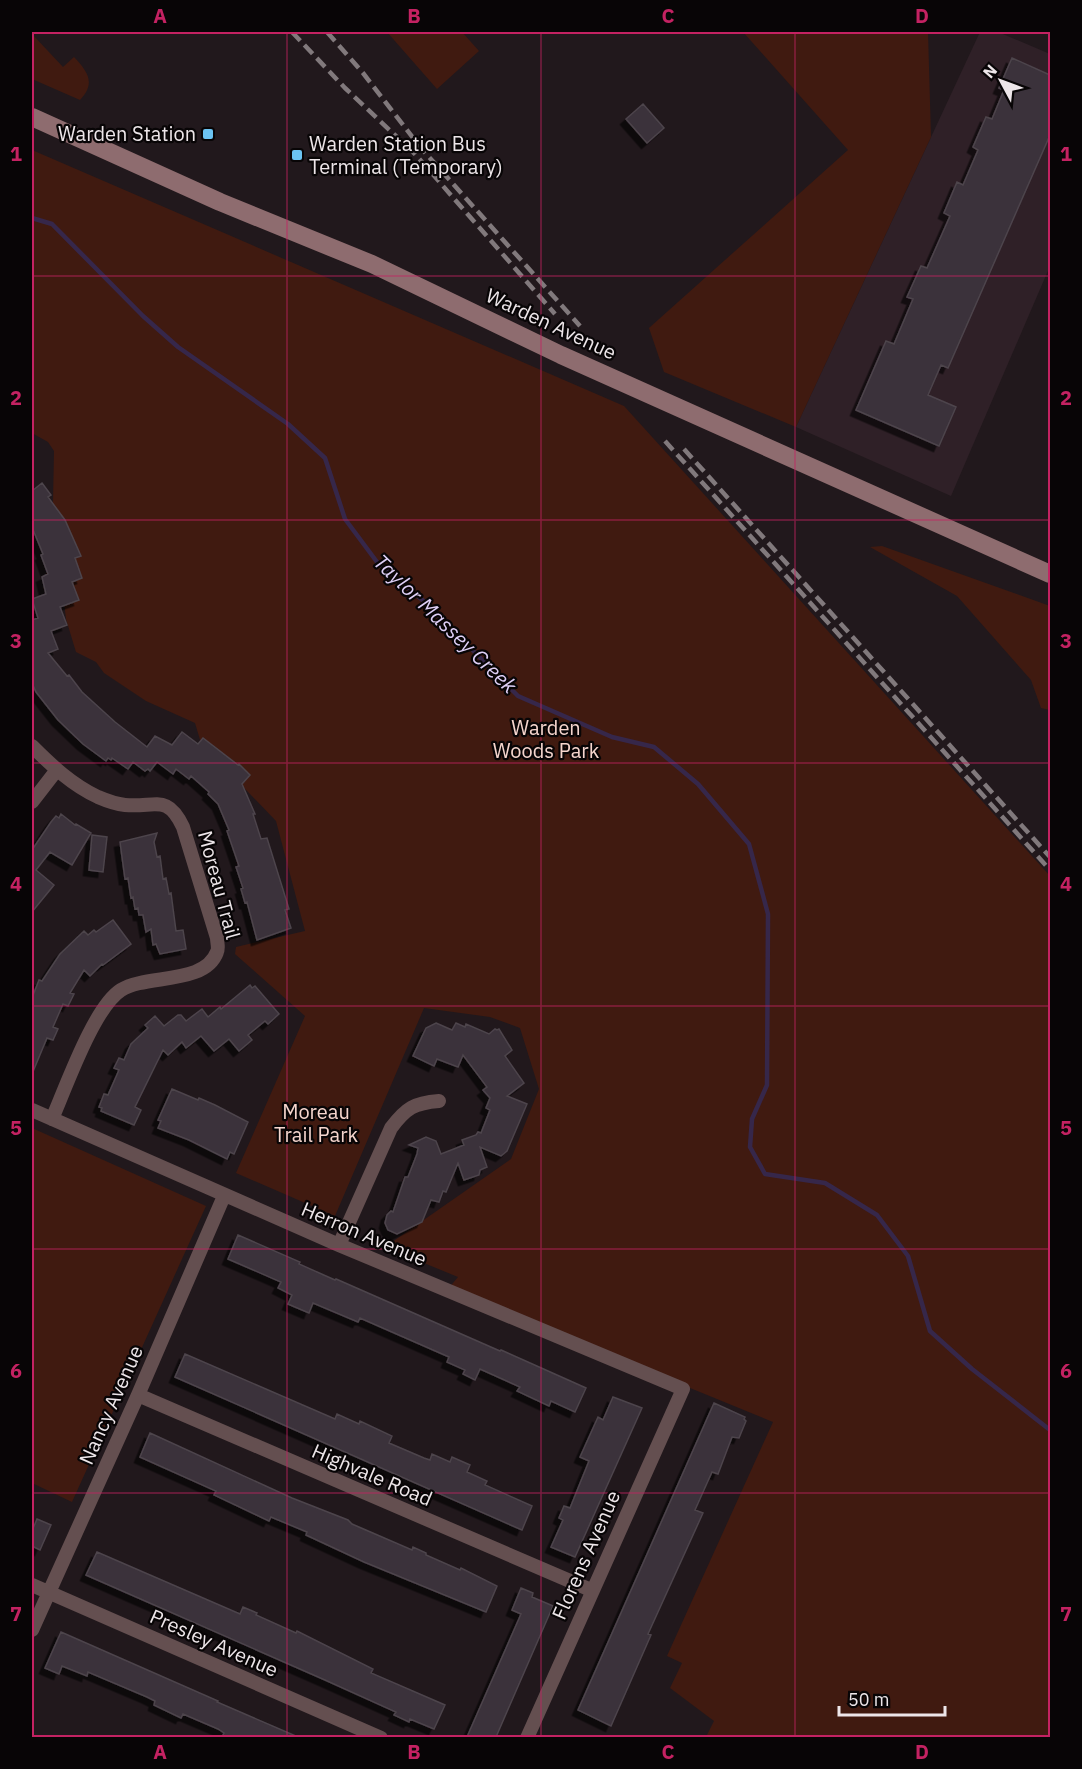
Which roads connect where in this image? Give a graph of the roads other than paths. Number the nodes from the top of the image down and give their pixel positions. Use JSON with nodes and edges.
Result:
{"nodes":[{"id":1,"x":32,"y":117,"type":"edge"},
{"id":2,"x":1050,"y":574,"type":"edge"},
{"id":3,"x":32,"y":746,"type":"edge"},
{"id":4,"x":56,"y":771,"type":"junction"},
{"id":5,"x":32,"y":802,"type":"edge"},
{"id":6,"x":440,"y":1101,"type":"dead end"},
{"id":7,"x":32,"y":1110,"type":"edge"},
{"id":8,"x":52,"y":1119,"type":"junction"},
{"id":9,"x":224,"y":1196,"type":"junction"},
{"id":10,"x":339,"y":1245,"type":"junction"},
{"id":11,"x":682,"y":1389,"type":"joint"},
{"id":12,"x":138,"y":1395,"type":"junction"},
{"id":13,"x":32,"y":1585,"type":"edge"},
{"id":14,"x":591,"y":1590,"type":"junction"},
{"id":15,"x":48,"y":1593,"type":"junction"},
{"id":16,"x":32,"y":1630,"type":"edge"},
{"id":17,"x":381,"y":1737,"type":"edge"},
{"id":18,"x":527,"y":1737,"type":"edge"}],
"edges":[{"from":1,"to":2,"type":"main road","name":"Warden Avenue"},
{"from":3,"to":4,"type":"street","name":"Moreau Trail"},
{"from":4,"to":5,"type":"street"},
{"from":4,"to":8,"type":"street","name":"Moreau Trail"},
{"from":6,"to":10,"type":"street"},
{"from":7,"to":8,"type":"street","name":"Herron Avenue"},
{"from":8,"to":9,"type":"street","name":"Herron Avenue"},
{"from":9,"to":10,"type":"street","name":"Herron Avenue"},
{"from":9,"to":12,"type":"street","name":"Nancy Avenue"},
{"from":10,"to":11,"type":"street","name":"Herron Avenue"},
{"from":11,"to":14,"type":"street","name":"Florens Avenue"},
{"from":12,"to":14,"type":"street","name":"Highvale Road"},
{"from":12,"to":15,"type":"street","name":"Nancy Avenue"},
{"from":13,"to":15,"type":"street","name":"Presley Avenue"},
{"from":14,"to":18,"type":"street","name":"Florens Avenue"},
{"from":15,"to":16,"type":"street","name":"Nancy Avenue"},
{"from":15,"to":17,"type":"street","name":"Presley Avenue"}]}
